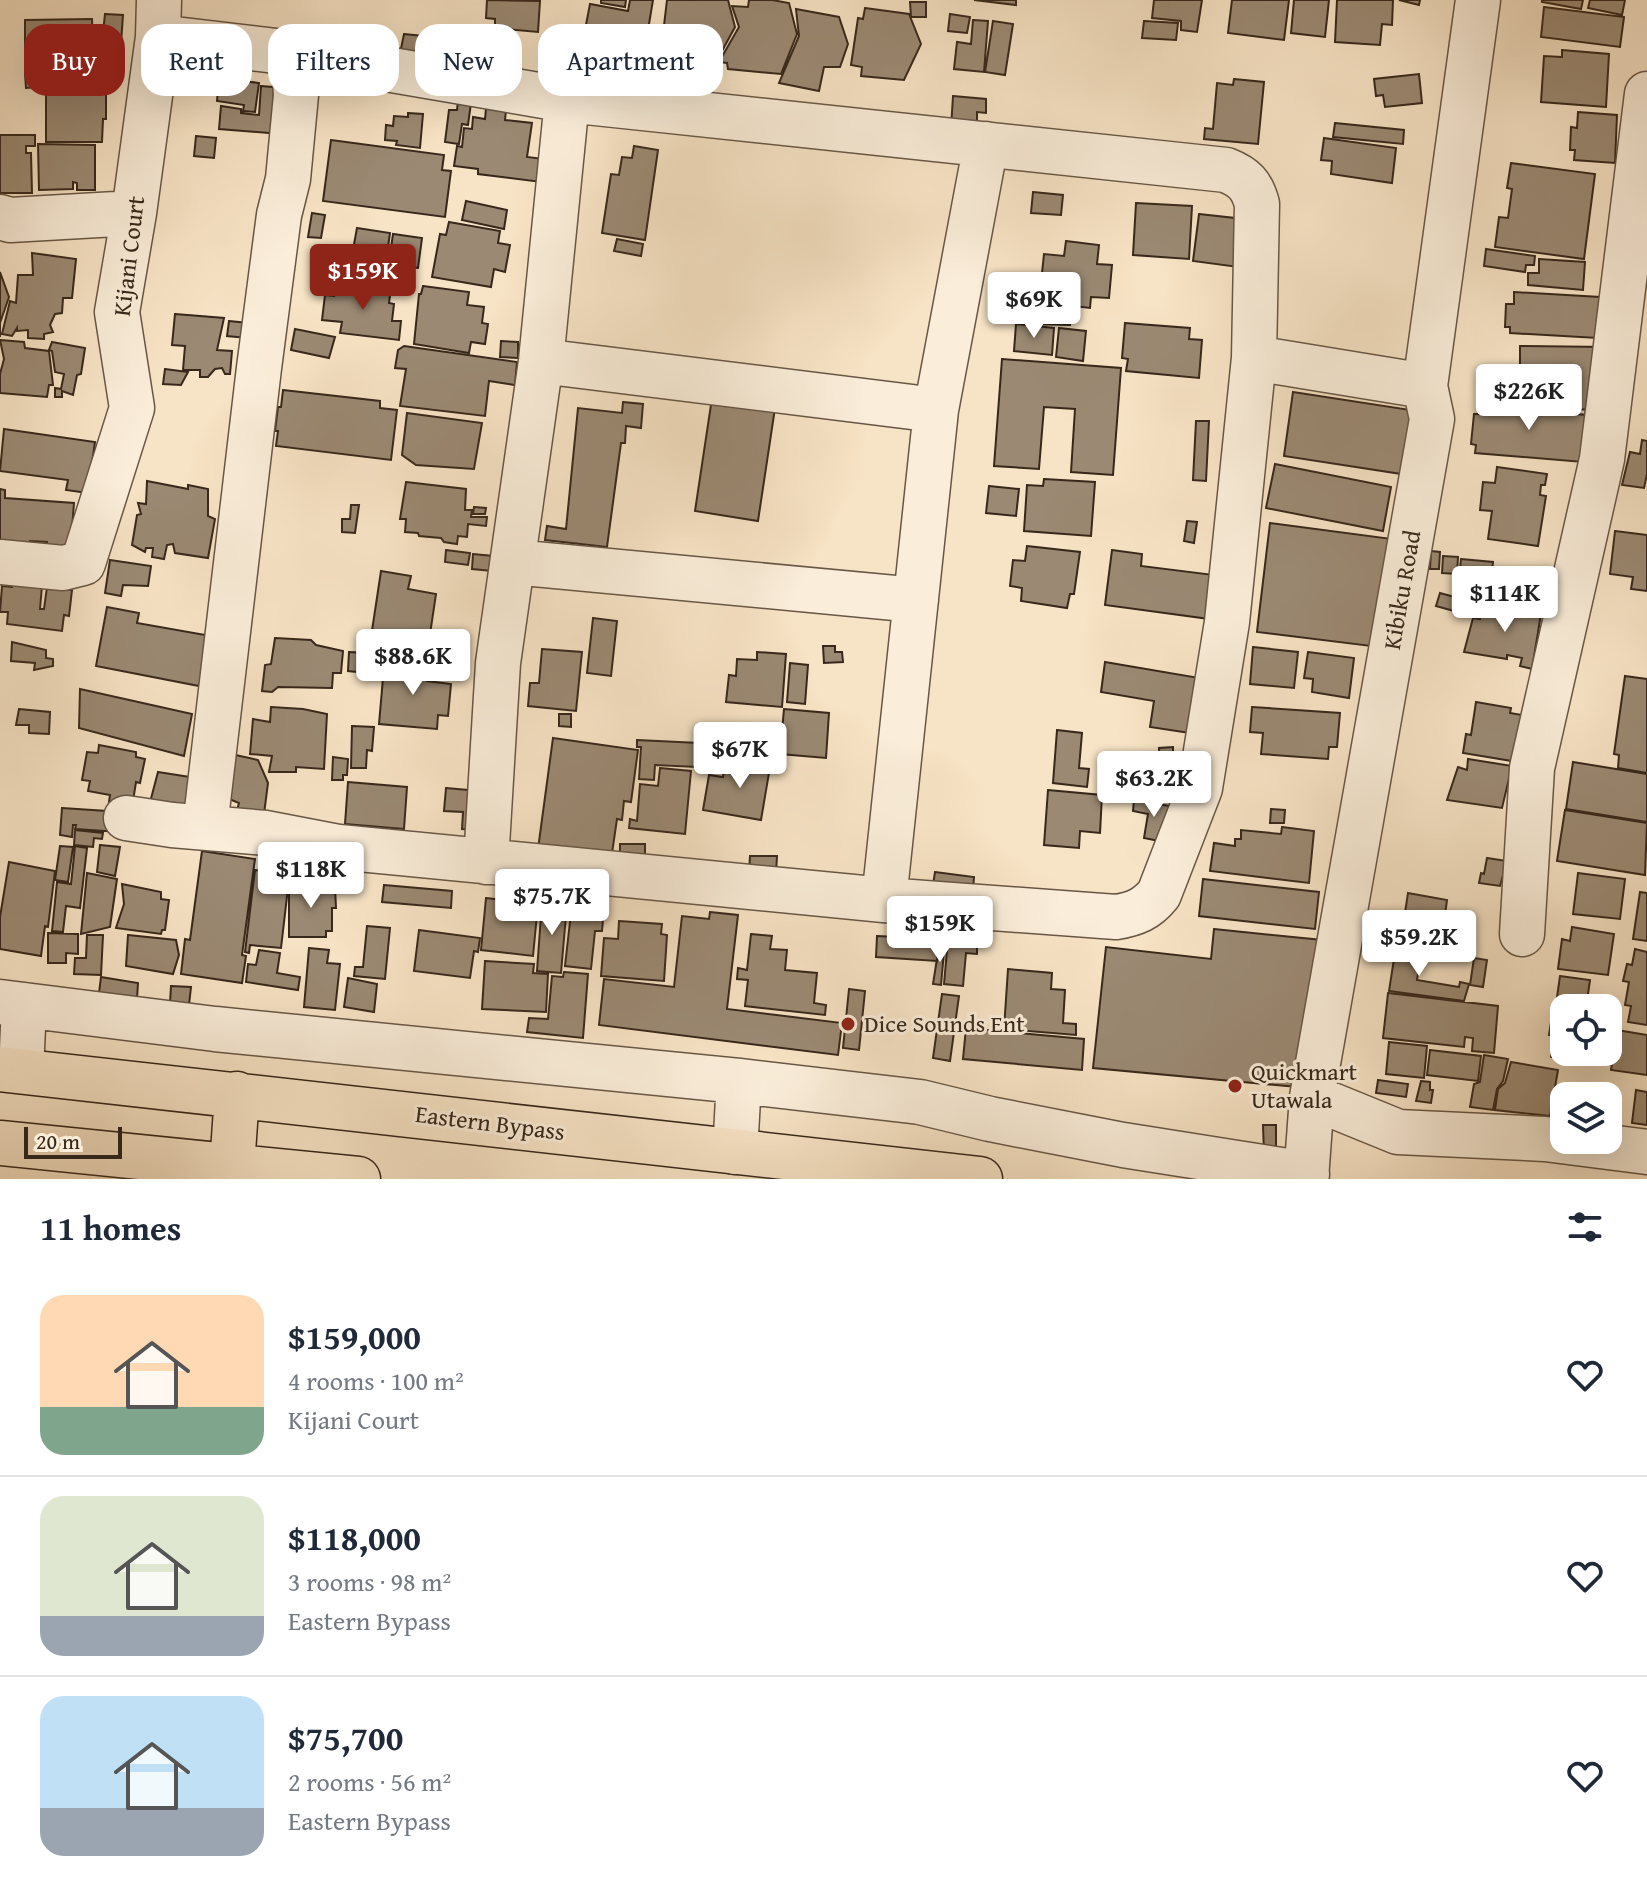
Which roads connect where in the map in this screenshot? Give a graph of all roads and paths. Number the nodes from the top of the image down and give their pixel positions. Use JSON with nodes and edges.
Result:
{"nodes":[{"id":1,"x":1478,"y":0,"type":"edge"},
{"id":2,"x":159,"y":19,"type":"edge"},
{"id":3,"x":268,"y":47,"type":"edge"},
{"id":4,"x":399,"y":71,"type":"edge"},
{"id":5,"x":1647,"y":94,"type":"edge"},
{"id":6,"x":296,"y":96,"type":"edge"},
{"id":7,"x":567,"y":100,"type":"junction"},
{"id":8,"x":986,"y":144,"type":"junction"},
{"id":9,"x":134,"y":213,"type":"junction"},
{"id":10,"x":0,"y":217,"type":"edge"},
{"id":11,"x":1254,"y":358,"type":"junction"},
{"id":12,"x":541,"y":361,"type":"junction"},
{"id":13,"x":1425,"y":386,"type":"junction"},
{"id":14,"x":936,"y":410,"type":"junction"},
{"id":15,"x":0,"y":562,"type":"edge"},
{"id":16,"x":513,"y":562,"type":"junction"},
{"id":17,"x":916,"y":600,"type":"junction"},
{"id":18,"x":126,"y":818,"type":"dead end"},
{"id":19,"x":205,"y":827,"type":"junction"},
{"id":20,"x":486,"y":862,"type":"junction"},
{"id":21,"x":884,"y":900,"type":"junction"},
{"id":22,"x":1522,"y":934,"type":"dead end"},
{"id":23,"x":12,"y":1004,"type":"edge"},
{"id":24,"x":10,"y":1070,"type":"edge"},
{"id":25,"x":739,"y":1081,"type":"junction"},
{"id":26,"x":237,"y":1094,"type":"junction"},
{"id":27,"x":1312,"y":1097,"type":"junction"},
{"id":28,"x":0,"y":1143,"type":"edge"},
{"id":29,"x":735,"y":1152,"type":"junction"},
{"id":30,"x":1647,"y":1152,"type":"edge"},
{"id":31,"x":232,"y":1167,"type":"junction"},
{"id":32,"x":1306,"y":1176,"type":"edge"},
{"id":33,"x":358,"y":1179,"type":"edge"},
{"id":34,"x":980,"y":1179,"type":"edge"}],
"edges":[{"from":1,"to":13,"type":"street","name":"Kibiku Road"},
{"from":2,"to":3,"type":"street"},
{"from":2,"to":9,"type":"street","name":"Kijani Court"},
{"from":4,"to":7,"type":"street"},
{"from":5,"to":22,"type":"street"},
{"from":6,"to":19,"type":"street"},
{"from":7,"to":8,"type":"street"},
{"from":7,"to":12,"type":"street"},
{"from":8,"to":11,"type":"street"},
{"from":8,"to":14,"type":"street"},
{"from":9,"to":10,"type":"street"},
{"from":9,"to":15,"type":"street","name":"Kijani Court"},
{"from":11,"to":13,"type":"street"},
{"from":11,"to":21,"type":"street"},
{"from":12,"to":14,"type":"street"},
{"from":12,"to":16,"type":"street"},
{"from":13,"to":27,"type":"street","name":"Kibiku Road"},
{"from":14,"to":17,"type":"street"},
{"from":16,"to":17,"type":"street"},
{"from":16,"to":20,"type":"street"},
{"from":17,"to":21,"type":"street"},
{"from":18,"to":19,"type":"street"},
{"from":19,"to":20,"type":"street"},
{"from":20,"to":21,"type":"street"},
{"from":23,"to":24,"type":"street"},
{"from":23,"to":25,"type":"street"},
{"from":24,"to":26,"type":"main road","name":"Eastern Bypass"},
{"from":25,"to":29,"type":"street"},
{"from":25,"to":32,"type":"street"},
{"from":26,"to":29,"type":"main road","name":"Eastern Bypass"},
{"from":26,"to":31,"type":"main road"},
{"from":27,"to":30,"type":"street"},
{"from":27,"to":32,"type":"street","name":"Kibiku Road"},
{"from":28,"to":31,"type":"main road"},
{"from":29,"to":34,"type":"main road","name":"Eastern Bypass"},
{"from":31,"to":33,"type":"main road"}]}
